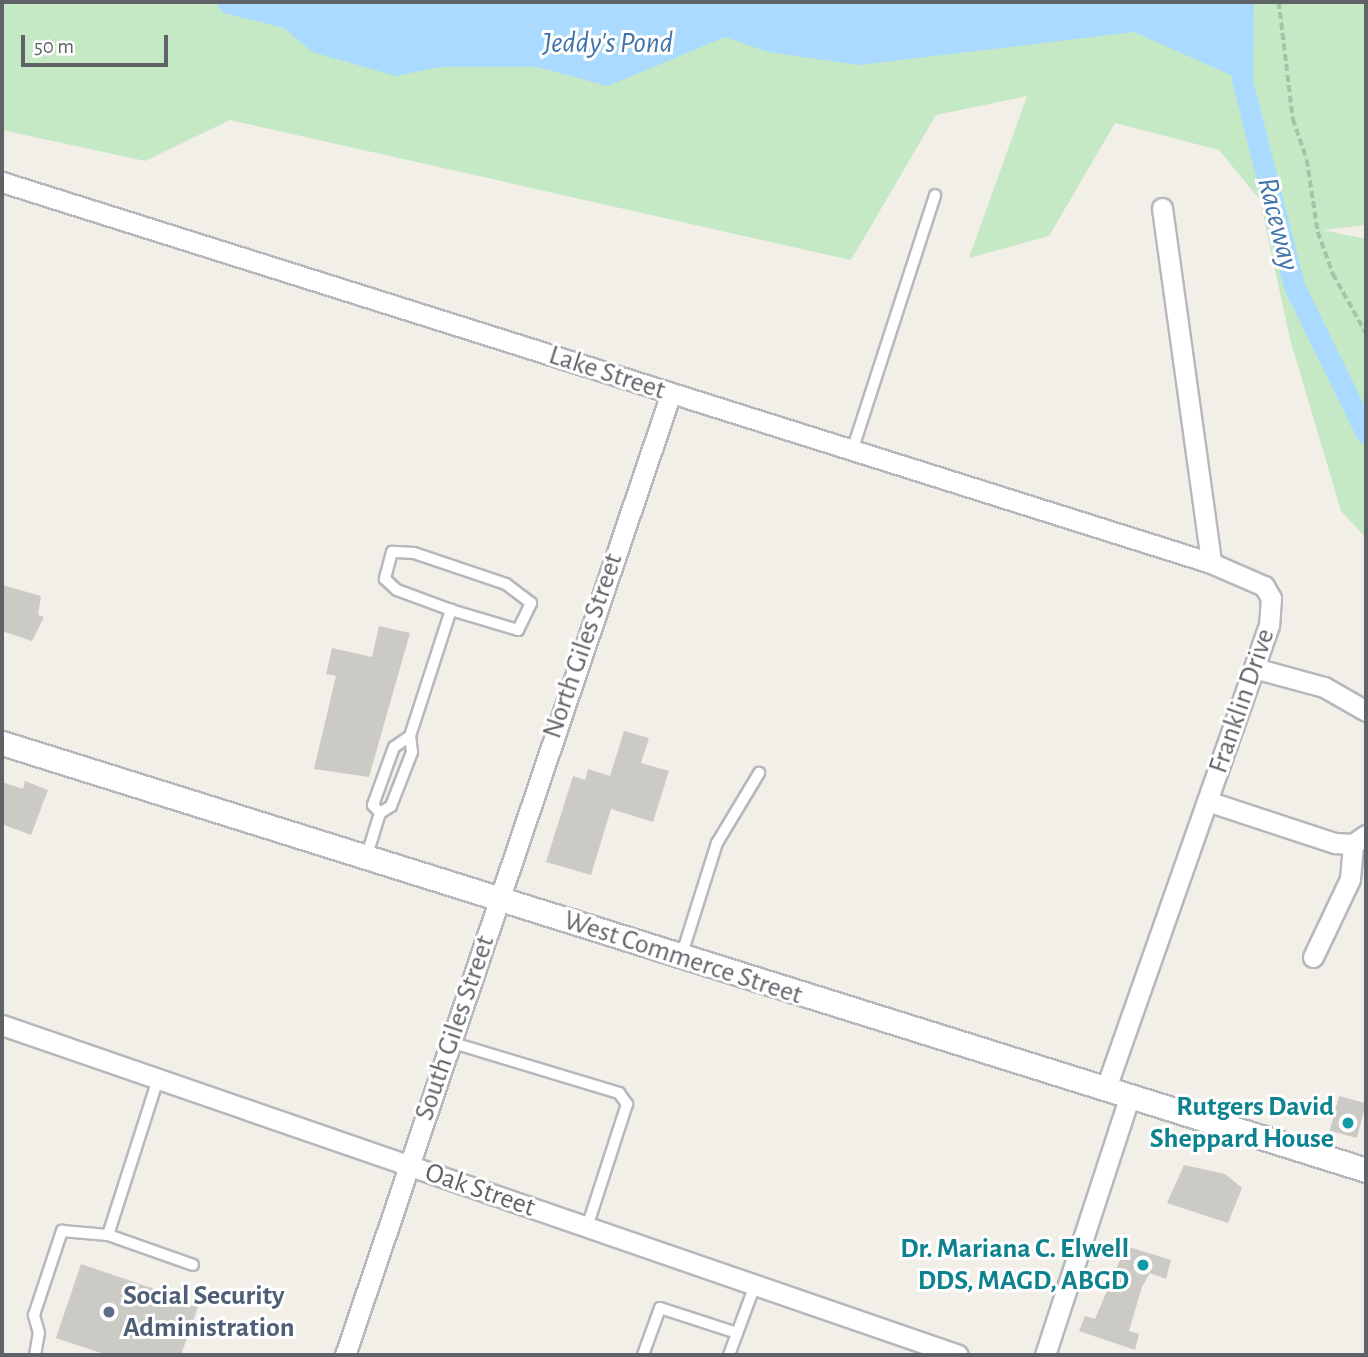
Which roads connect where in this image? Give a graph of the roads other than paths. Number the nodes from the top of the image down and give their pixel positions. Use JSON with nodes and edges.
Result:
{"nodes":[{"id":1,"x":2,"y":182,"type":"edge"},
{"id":2,"x":935,"y":195,"type":"dead end"},
{"id":3,"x":1162,"y":208,"type":"dead end"},
{"id":4,"x":671,"y":393,"type":"junction"},
{"id":5,"x":852,"y":451,"type":"junction"},
{"id":6,"x":1212,"y":563,"type":"junction"},
{"id":7,"x":451,"y":610,"type":"junction"},
{"id":8,"x":1254,"y":668,"type":"junction"},
{"id":9,"x":1366,"y":711,"type":"edge"},
{"id":10,"x":410,"y":736,"type":"junction"},
{"id":11,"x":2,"y":743,"type":"edge"},
{"id":12,"x":759,"y":773,"type":"dead end"},
{"id":13,"x":382,"y":780,"type":"junction"},
{"id":14,"x":399,"y":786,"type":"junction"},
{"id":15,"x":1208,"y":801,"type":"junction"},
{"id":16,"x":380,"y":813,"type":"junction"},
{"id":17,"x":1360,"y":839,"type":"edge"},
{"id":18,"x":366,"y":858,"type":"junction"},
{"id":19,"x":498,"y":900,"type":"junction"},
{"id":20,"x":1314,"y":957,"type":"dead end"},
{"id":21,"x":681,"y":958,"type":"junction"},
{"id":22,"x":2,"y":1026,"type":"edge"},
{"id":23,"x":450,"y":1042,"type":"junction"},
{"id":24,"x":158,"y":1079,"type":"junction"},
{"id":25,"x":1105,"y":1090,"type":"junction"},
{"id":26,"x":1129,"y":1098,"type":"junction"},
{"id":27,"x":409,"y":1165,"type":"junction"},
{"id":28,"x":1366,"y":1170,"type":"edge"},
{"id":29,"x":587,"y":1227,"type":"junction"},
{"id":30,"x":108,"y":1235,"type":"junction"},
{"id":31,"x":193,"y":1265,"type":"dead end"},
{"id":32,"x":755,"y":1285,"type":"junction"},
{"id":33,"x":737,"y":1333,"type":"junction"},
{"id":34,"x":35,"y":1355,"type":"edge"},
{"id":35,"x":345,"y":1355,"type":"edge"},
{"id":36,"x":643,"y":1355,"type":"edge"},
{"id":37,"x":729,"y":1355,"type":"edge"},
{"id":38,"x":958,"y":1355,"type":"edge"},
{"id":39,"x":1045,"y":1355,"type":"edge"}],
"edges":[{"from":1,"to":4,"type":"street","name":"Lake Street"},
{"from":2,"to":5,"type":"lane"},
{"from":3,"to":6,"type":"street"},
{"from":4,"to":5,"type":"street","name":"Lake Street"},
{"from":4,"to":19,"type":"street","name":"North Giles Street"},
{"from":5,"to":6,"type":"street","name":"Lake Street"},
{"from":6,"to":8,"type":"street","name":"Franklin Drive"},
{"from":7,"to":7,"type":"lane"},
{"from":7,"to":10,"type":"lane"},
{"from":8,"to":9,"type":"street"},
{"from":8,"to":15,"type":"street","name":"Franklin Drive"},
{"from":10,"to":13,"type":"lane"},
{"from":10,"to":14,"type":"lane"},
{"from":11,"to":18,"type":"street","name":"West Commerce Street"},
{"from":12,"to":21,"type":"lane"},
{"from":13,"to":14,"type":"lane"},
{"from":13,"to":16,"type":"lane"},
{"from":14,"to":16,"type":"lane"},
{"from":15,"to":17,"type":"street"},
{"from":15,"to":25,"type":"street","name":"Franklin Drive"},
{"from":16,"to":18,"type":"lane"},
{"from":17,"to":20,"type":"street"},
{"from":18,"to":19,"type":"street","name":"West Commerce Street"},
{"from":19,"to":21,"type":"street","name":"West Commerce Street"},
{"from":19,"to":23,"type":"street","name":"South Giles Street"},
{"from":21,"to":25,"type":"street","name":"West Commerce Street"},
{"from":22,"to":24,"type":"street","name":"Oak Street"},
{"from":23,"to":27,"type":"street","name":"South Giles Street"},
{"from":23,"to":29,"type":"lane"},
{"from":24,"to":27,"type":"street","name":"Oak Street"},
{"from":24,"to":30,"type":"lane"},
{"from":25,"to":26,"type":"street","name":"West Commerce Street"},
{"from":26,"to":28,"type":"street","name":"West Commerce Street"},
{"from":26,"to":39,"type":"street"},
{"from":27,"to":29,"type":"street","name":"Oak Street"},
{"from":27,"to":35,"type":"street","name":"South Giles Street"},
{"from":29,"to":32,"type":"street","name":"Oak Street"},
{"from":30,"to":31,"type":"lane"},
{"from":30,"to":34,"type":"lane"},
{"from":32,"to":33,"type":"lane"},
{"from":32,"to":38,"type":"street","name":"Oak Street"},
{"from":33,"to":36,"type":"lane"},
{"from":33,"to":37,"type":"lane"}]}
